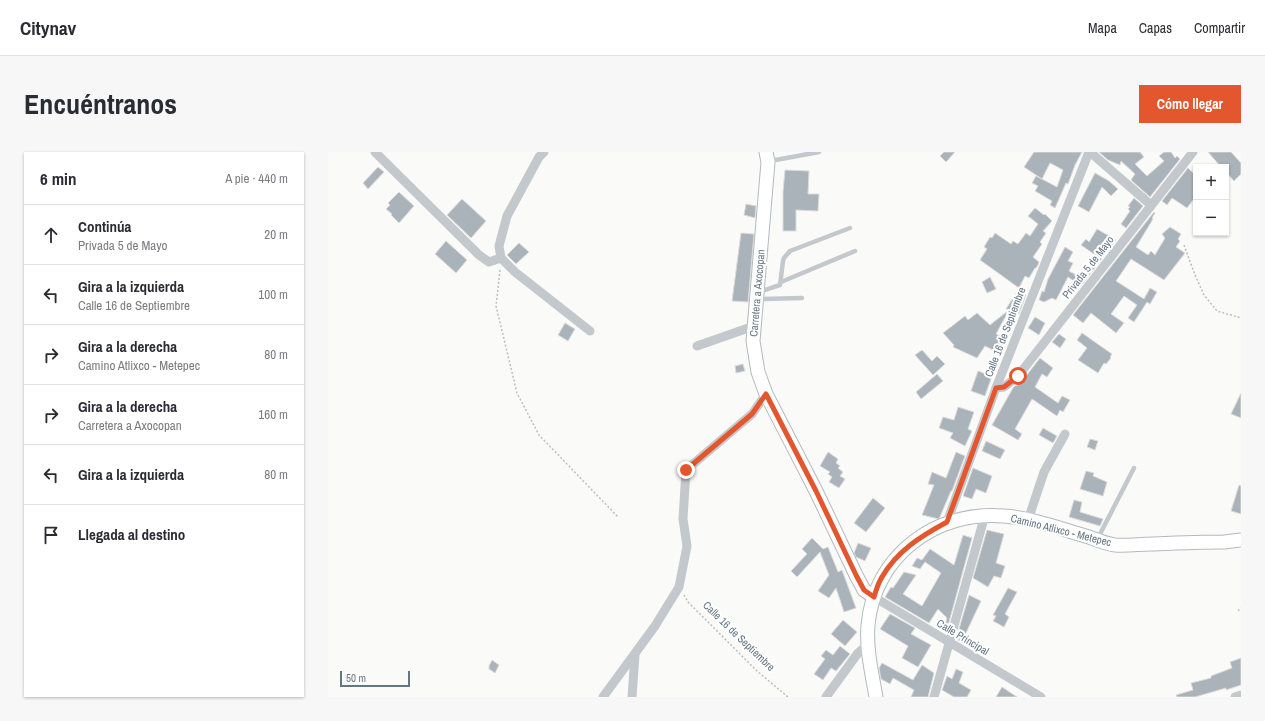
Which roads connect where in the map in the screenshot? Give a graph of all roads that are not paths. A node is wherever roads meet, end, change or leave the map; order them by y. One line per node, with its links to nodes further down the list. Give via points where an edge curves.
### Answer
1 (375, 152): 10 (street, via 479,255 489,262)
2 (544, 152): 10 (street, via 507,216 499,246)
3 (819, 152): 6 (lane)
4 (1089, 152): 7 (street); 17 (street, Calle 16 de Septiembre)
5 (1193, 152): 7 (street, Privada 5 de Mayo)
6 (767, 157): 12 (main road, Carretera a Axocopan)
7 (1152, 205): 17 (street, Privada 5 de Mayo, via 1018,376 1004,387)
8 (850, 228): 11 (lane, via 790,251 783,261)
9 (855, 251): 11 (lane)
10 (501, 258): 15 (street)
11 (781, 282): 12 (lane, via 778,287)
12 (757, 295): 13 (lane); 14 (main road, Carretera a Axocopan)
13 (802, 298)
14 (754, 326): 16 (street); 18 (main road, Carretera a Axocopan, via 753,342 758,372)
15 (590, 331)
16 (697, 346)
17 (996, 388): 23 (street, Calle 16 de Septiembre)
18 (766, 394): 26 (main road, Carretera a Axocopan, via 856,575 864,590); 29 (street, via 752,414 686,470 682,519 687,546 679,587)
19 (1065, 434): 22 (street, via 1044,472)
20 (1134, 468): 24 (lane)
21 (985, 515): 22 (main road, Camino Atlixco - Metepec); 23 (main road, Camino Atlixco - Metepec); 27 (street)
22 (1028, 520): 24 (main road, Camino Atlixco - Metepec)
23 (947, 522): 26 (main road, Camino Atlixco - Metepec, via 925,534 900,553 882,577)
24 (1098, 540): 25 (main road, Camino Atlixco - Metepec, via 1114,544)
25 (1241, 540)
26 (874, 597): 27 (street, Calle Principal); 28 (main road, Camino Atlixco - Metepec, via 868,624)
27 (950, 642): 35 (street); 36 (street, Calle Principal)
28 (868, 644): 33 (street, via 858,652); 34 (main road, Camino Atlixco - Metepec)
29 (635, 655): 31 (street); 32 (street)
30 (1241, 695): 37 (street)
31 (603, 697)
32 (632, 697)
33 (826, 697)
34 (876, 697)
35 (934, 697)
36 (1041, 697)
37 (1235, 697)

